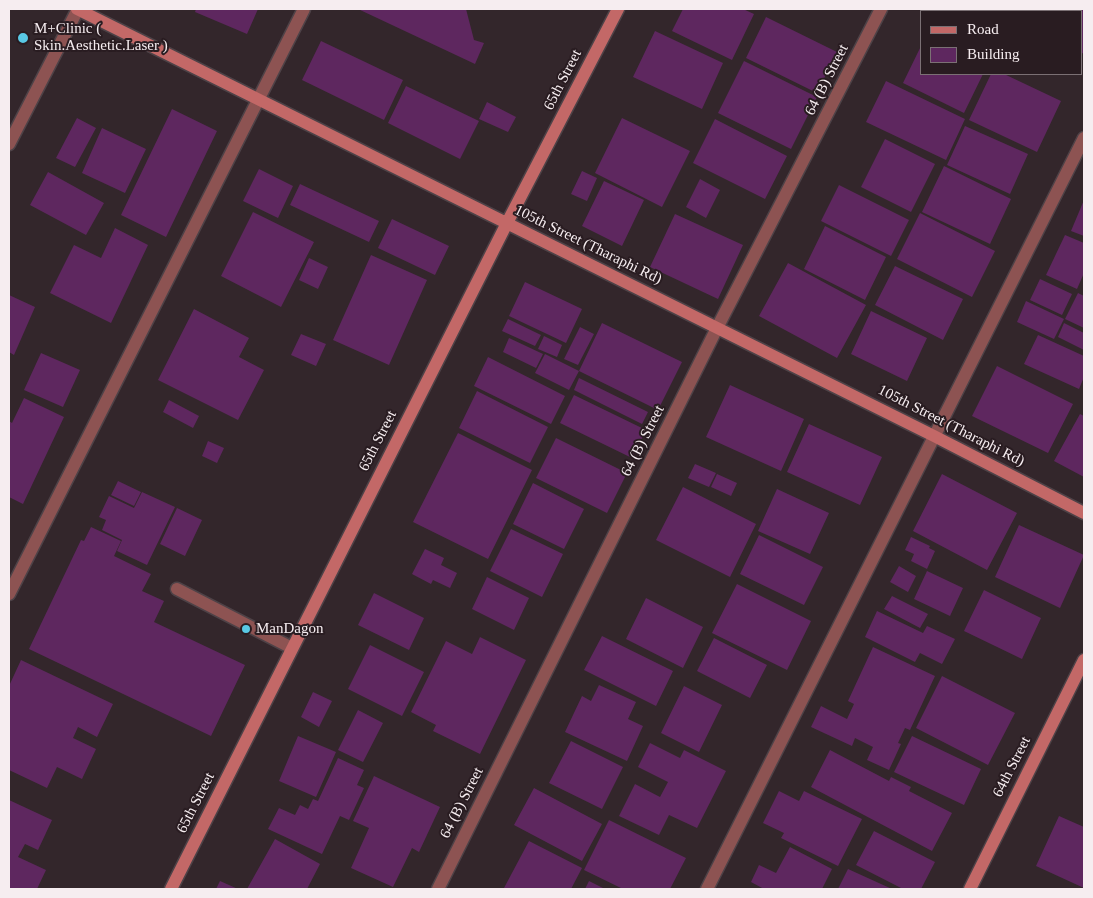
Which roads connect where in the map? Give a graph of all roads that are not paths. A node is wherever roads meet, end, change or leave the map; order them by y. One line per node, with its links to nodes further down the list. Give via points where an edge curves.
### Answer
1 (77, 9): 5 (street, 105th Street (Tharaphi Rd)); 7 (street)
2 (304, 9): 5 (street)
3 (618, 9): 8 (street, 65th Street)
4 (882, 9): 9 (street, 64 (B) Street)
5 (258, 99): 8 (street, 105th Street (Tharaphi Rd)); 13 (street)
6 (1084, 138): 10 (street)
7 (9, 144)
8 (507, 223): 9 (street, 105th Street (Tharaphi Rd)); 14 (street, 65th Street)
9 (718, 328): 10 (street, 105th Street (Tharaphi Rd)); 17 (street, 64 (B) Street)
10 (934, 436): 11 (street, 105th Street (Tharaphi Rd)); 18 (street)
11 (1084, 513)
12 (177, 589): 14 (street)
13 (9, 594)
14 (292, 648): 16 (street, 65th Street)
15 (1084, 660): 19 (street, 64th Street)
16 (171, 889)
17 (438, 889)
18 (707, 889)
19 (970, 889)

